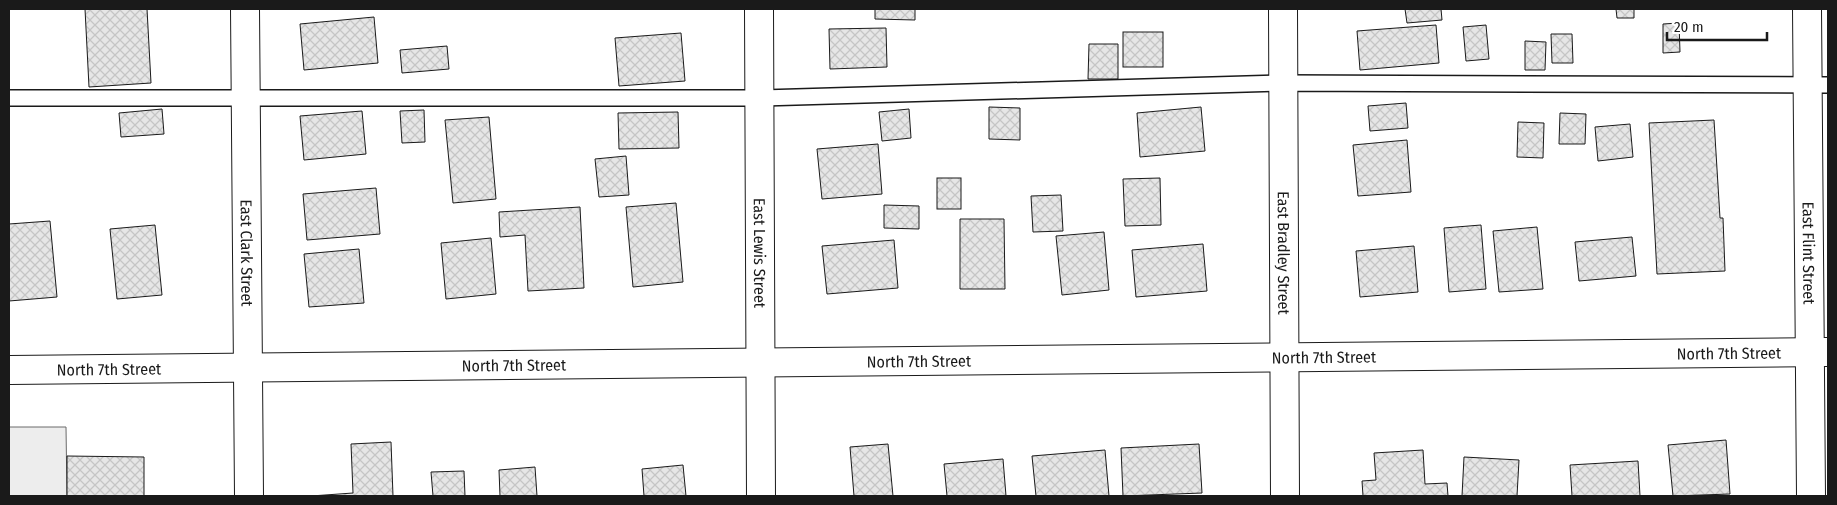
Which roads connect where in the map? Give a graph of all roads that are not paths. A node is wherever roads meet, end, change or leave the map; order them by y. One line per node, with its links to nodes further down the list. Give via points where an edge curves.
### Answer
1 (245, 9): 7 (street, East Clark Street)
2 (758, 9): 9 (street, East Lewis Street)
3 (1283, 9): 5 (street, East Bradley Street)
4 (1807, 9): 6 (street, East Flint Street)
5 (1283, 83): 6 (lane); 9 (lane); 11 (street, East Bradley Street)
6 (1818, 85): 10 (street, East Flint Street)
7 (246, 97): 8 (lane); 9 (lane); 13 (street, East Clark Street)
8 (9, 98)
9 (759, 98): 12 (street, East Lewis Street)
10 (1819, 352): 11 (street, North 7th Street); 18 (street, East Flint Street)
11 (1285, 358): 12 (street, North 7th Street); 17 (street, East Bradley Street)
12 (761, 362): 13 (street, North 7th Street); 16 (street, East Lewis Street)
13 (248, 368): 14 (street, North 7th Street); 15 (street, East Clark Street)
14 (9, 370)
15 (249, 496)
16 (761, 496)
17 (1285, 496)
18 (1811, 496)

